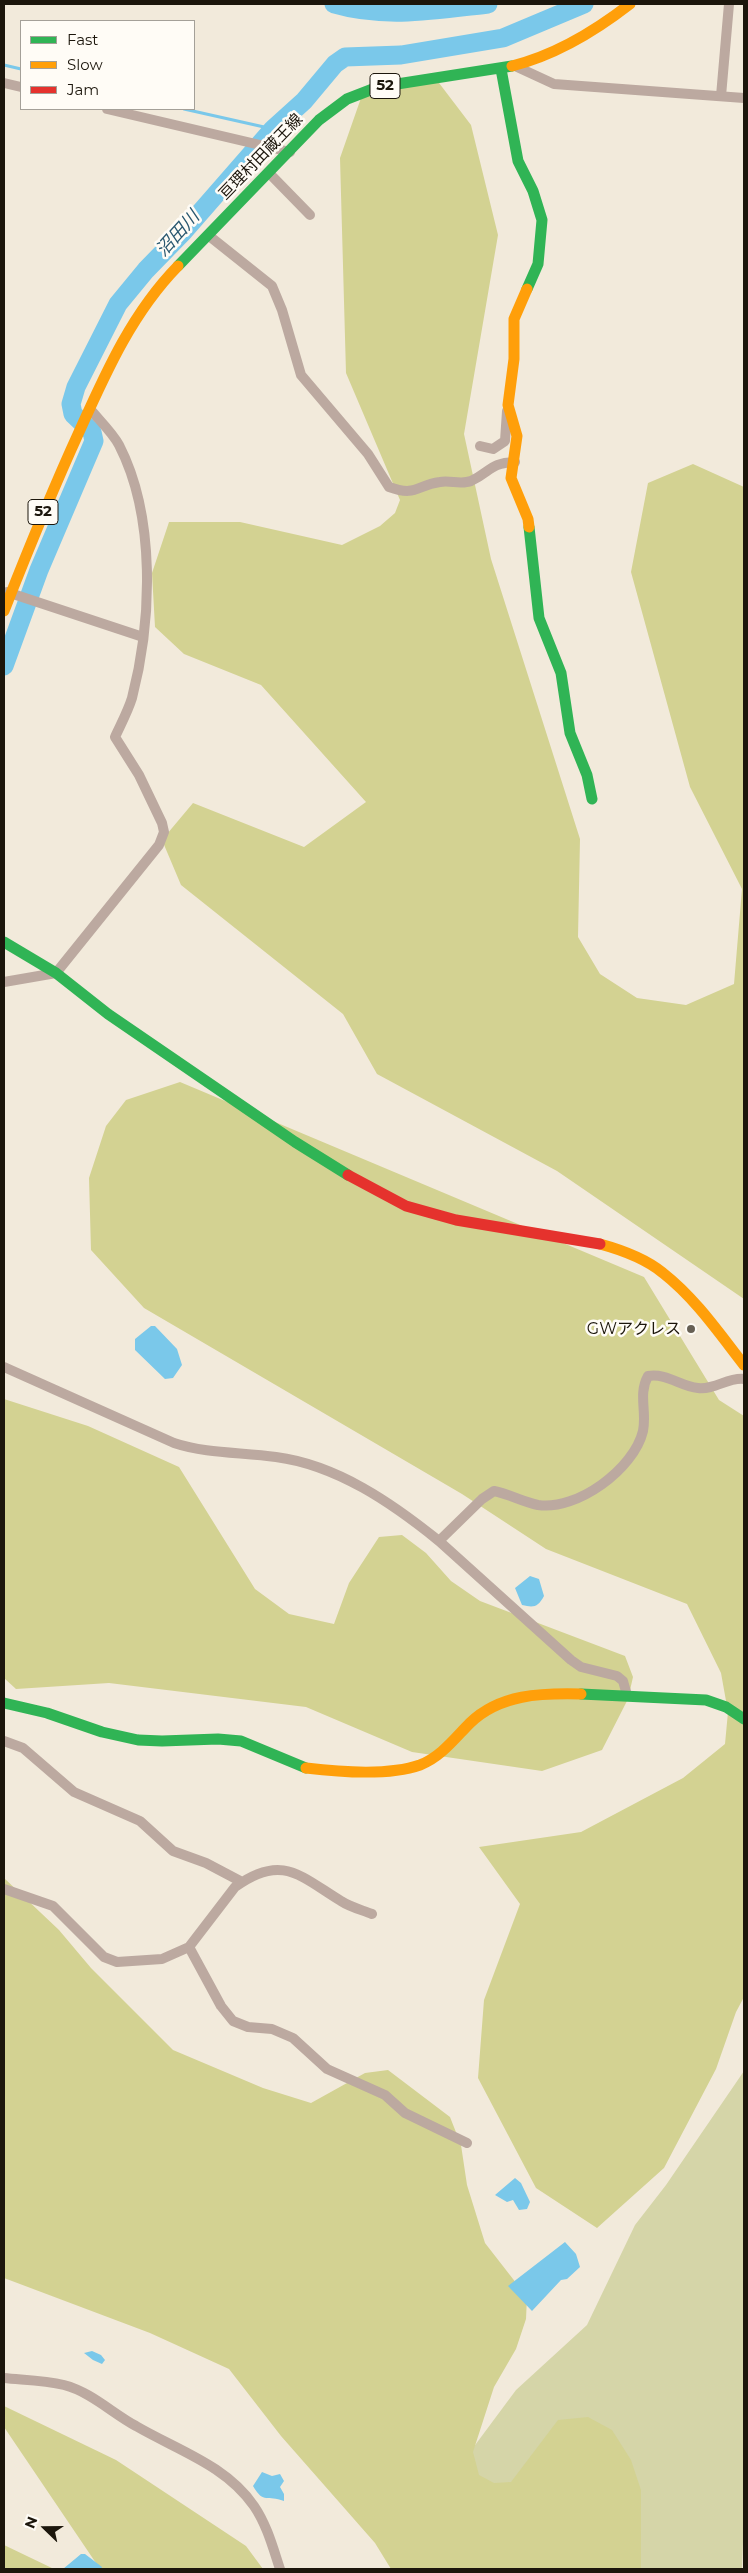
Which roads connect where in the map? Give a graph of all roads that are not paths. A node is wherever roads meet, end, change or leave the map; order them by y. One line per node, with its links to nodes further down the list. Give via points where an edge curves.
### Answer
1 (630, 4): 3 (street, 亘理村田蔵王線 / 52, via 565,47)
2 (729, 4): 7 (street)
3 (515, 66): 4 (street, 亘理村田蔵王線 / 52); 7 (street, via 554,84)
4 (501, 68): 10 (street, 亘理村田蔵王線 / 52, via 381,87 357,94 320,120); 14 (street, via 518,160 542,220 538,264 514,319 514,359)
5 (4, 83): 6 (street)
6 (20, 87)
7 (721, 96): 8 (street)
8 (744, 98)
9 (112, 110): 10 (street)
10 (290, 152): 11 (street, 亘理村田蔵王線 / 52)
11 (269, 173): 12 (street); 13 (street, 亘理村田蔵王線 / 52)
12 (310, 215)
13 (208, 234): 15 (street, 亘理村田蔵王線 / 52, via 162,284 131,325); 17 (street, via 272,286 301,375 368,454 388,487 407,492 442,481 469,482 500,462)
14 (508, 404): 16 (street, via 505,441 493,449); 17 (street, via 517,436)
15 (88, 413): 18 (street, 亘理村田蔵王線 / 52); 20 (street, via 118,442 140,499 145,547)
16 (480, 446)
17 (516, 462): 21 (street, via 511,478 528,520 539,618 561,673 570,734)
18 (7, 592): 19 (street, 亘理村田蔵王線 / 52); 20 (street)
19 (4, 612)
20 (143, 637): 23 (street, via 132,700 115,737 139,775 164,832 160,845)
21 (592, 800)
22 (4, 942): 23 (street)
23 (56, 973): 24 (street); 25 (street, via 108,1014 251,1113 353,1178 406,1206 456,1220 589,1240 627,1252 662,1272 696,1305)
24 (4, 982)
25 (744, 1365)
26 (4, 1367): 28 (street, via 189,1448 309,1463 356,1484)
27 (744, 1379): 28 (street, via 735,1378 711,1388 697,1388 659,1374 648,1376 642,1395 643,1430 636,1450 625,1465 598,1488 556,1505 537,1505 494,1491 482,1498)
28 (439, 1541): 29 (street, via 571,1660 581,1667 617,1676 623,1681)
29 (627, 1695): 30 (street, via 538,1695 506,1699 490,1706 441,1753 424,1763 408,1768 373,1770 309,1768 242,1741 210,1738 152,1741 122,1737); 31 (street, via 706,1700)
30 (4, 1703)
31 (744, 1719)
32 (4, 1741): 33 (street, via 23,1748 74,1792 140,1821 173,1851 206,1863)
33 (242, 1882): 35 (street, via 286,1868 342,1902); 36 (street, via 216,1909)
34 (4, 1888): 36 (street, via 54,1906 104,1957 116,1962 162,1959)
35 (372, 1914)
36 (189, 1947): 37 (street, via 221,2006 234,2021 248,2027 272,2029 293,2038 326,2069 385,2095 405,2113)
37 (467, 2144)
38 (4, 2378): 39 (street, via 65,2386 92,2397 136,2426 196,2456 218,2471 254,2507 268,2533)
39 (280, 2569)

